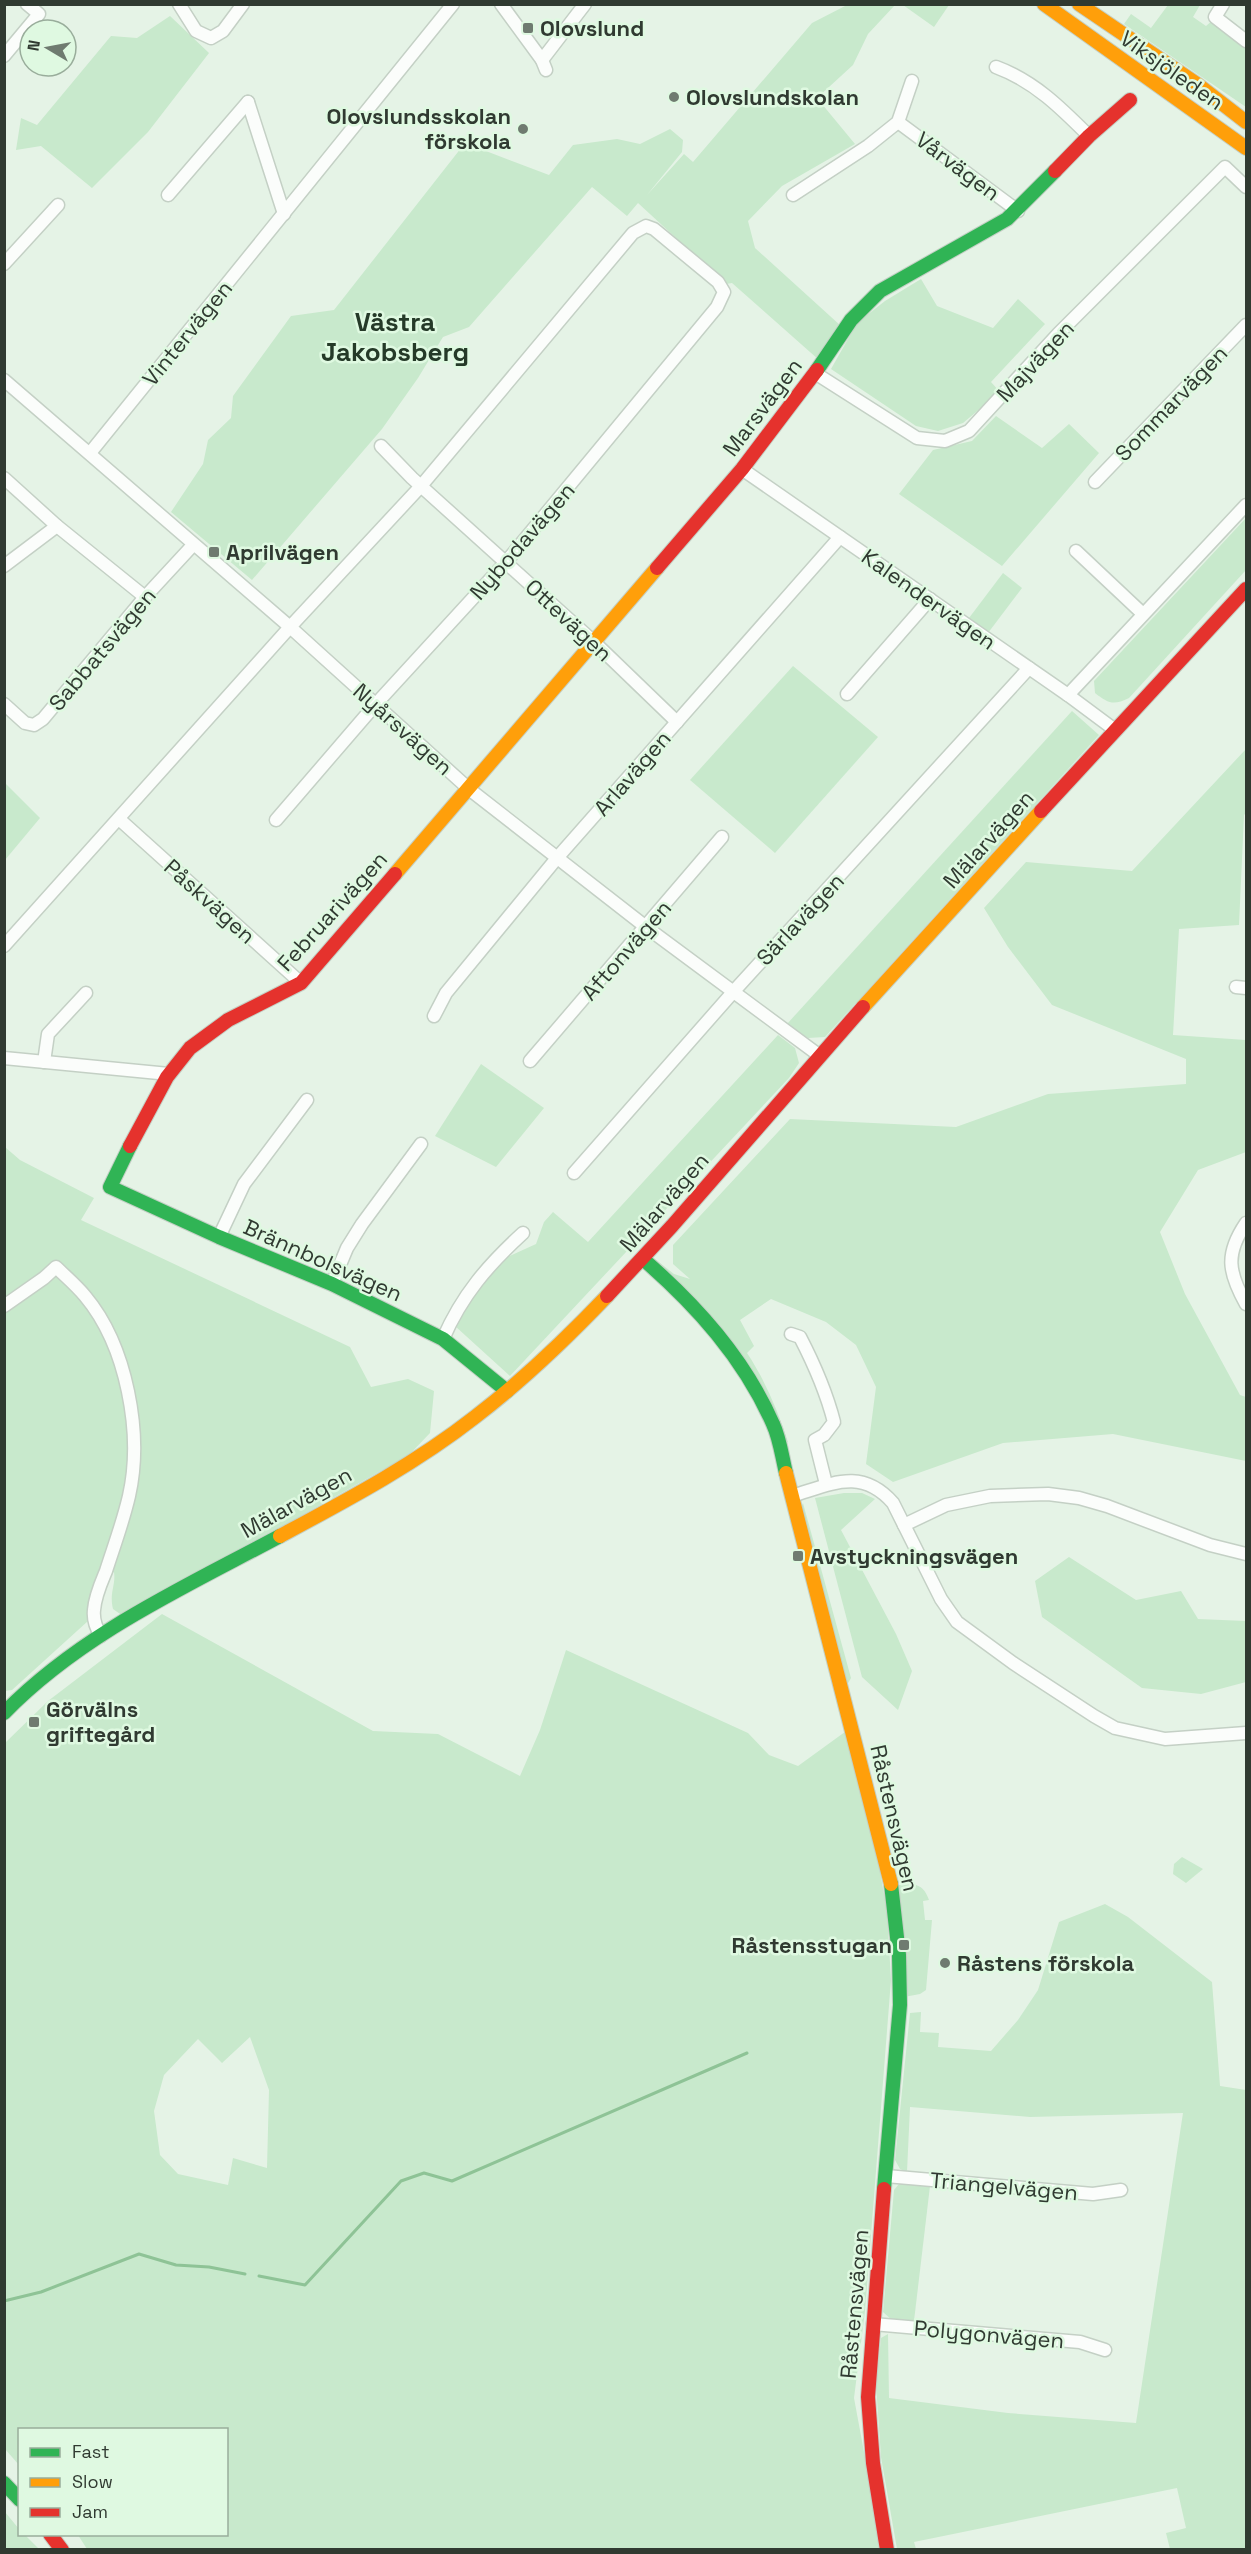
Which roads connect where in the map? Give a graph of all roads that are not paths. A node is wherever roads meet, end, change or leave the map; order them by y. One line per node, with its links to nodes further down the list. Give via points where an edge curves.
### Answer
1 (27, 4): 13 (street, via 39,14)
2 (180, 4): 3 (street, via 196,31 211,38 223,31)
3 (243, 4)
4 (453, 4): 26 (street, Vintervägen)
5 (501, 4): 6 (street, via 544,65)
6 (585, 4)
7 (1044, 4): 11 (street, Viksjöleden)
8 (1071, 4): 11 (street)
9 (1079, 4): 18 (street, Viksjöleden)
10 (1223, 4): 12 (street, via 1215,17)
11 (1061, 17): 20 (street, Viksjöleden)
12 (1246, 41)
13 (4, 56)
14 (996, 67): 19 (street, via 1016,74 1052,99)
15 (912, 81): 17 (street, Vårvägen)
16 (1130, 100): 19 (street, Marsvägen)
17 (898, 122): 23 (street, Vårvägen); 25 (street, Vårvägen)
18 (1246, 122)
19 (1089, 136): 25 (street, Marsvägen)
20 (1246, 148)
21 (1246, 187): 29 (street, Majvägen, via 1225,166 1058,334 969,431 945,441 917,438)
22 (168, 195): 26 (street, via 248,102)
23 (793, 195)
24 (58, 205): 27 (street)
25 (1018, 211): 29 (street, Marsvägen, via 880,291 851,320)
26 (284, 214): 32 (street, Vintervägen)
27 (4, 264)
28 (1246, 325): 35 (street, Sommarvägen)
29 (815, 373): 33 (street, Marsvägen)
30 (4, 380): 32 (street, Nyårsvägen)
31 (381, 446): 36 (street, Ottevägen)
32 (90, 453): 40 (street, Nyårsvägen)
33 (742, 469): 39 (street, Kalendervägen); 49 (street, Marsvägen)
34 (4, 478): 38 (street)
35 (1095, 482)
36 (421, 486): 42 (street, Ottevägen); 42 (street, Nybodavägen, via 633,233 646,226 654,229 718,282 724,292 717,307); 48 (street)
37 (1246, 505): 47 (street)
38 (57, 526): 43 (street); 45 (street)
39 (840, 537): 46 (street, Kalendervägen); 55 (street, Arlavägen)
40 (193, 545): 45 (street, Sabbatsvägen); 48 (street, Nyårsvägen)
41 (1076, 551): 47 (street)
42 (506, 562): 49 (street, Ottevägen); 54 (street, Nybodavägen)
43 (4, 566)
44 (1246, 589): 56 (street, Mälarvägen)
45 (145, 597): 53 (street, Sabbatsvägen, via 43,719 34,725 25,723)
46 (930, 599): 50 (street, Kalendervägen); 51 (street)
47 (1143, 614): 52 (street)
48 (290, 627): 54 (street, Nyårsvägen); 58 (street)
49 (594, 642): 55 (street, Ottevägen); 57 (street, Marsvägen)
50 (1029, 668): 52 (street, Kalendervägen); 65 (street, Särlavägen)
51 (847, 694)
52 (1068, 695): 56 (street, Kalendervägen)
53 (4, 704)
54 (375, 705): 57 (street, Nyårsvägen); 59 (street, Nybodavägen)
55 (677, 722): 61 (street, Arlavägen)
56 (1115, 730): 68 (street, Mälarvägen)
57 (469, 789): 61 (street, Nyårsvägen); 64 (street, Februarivägen)
58 (119, 819): 63 (street); 64 (street, Påskvägen)
59 (276, 820)
60 (722, 837): 62 (street, Aftonvägen)
61 (558, 858): 62 (street, Nyårsvägen); 67 (street, Arlavägen, via 446,993)
62 (646, 927): 65 (street, Nyårsvägen); 70 (street, Aftonvägen)
63 (4, 946)
64 (300, 983): 72 (street, Februarivägen, via 203,1036)
65 (734, 991): 68 (street, Nyårsvägen); 75 (street, Särlavägen)
66 (86, 993): 71 (street, via 48,1034)
67 (434, 1016)
68 (820, 1056): 80 (street, Mälarvägen)
69 (4, 1058): 71 (street)
70 (530, 1061)
71 (44, 1062): 72 (street)
72 (169, 1074): 76 (street, Februarivägen)
73 (307, 1100): 79 (street, via 244,1184)
74 (421, 1144): 81 (street, via 362,1224)
75 (574, 1173)
76 (110, 1187): 79 (street, Brännbolsvägen)
77 (1246, 1223): 82 (street, via 1234,1241 1231,1264)
78 (523, 1233): 85 (street, via 478,1278)
79 (219, 1237): 81 (street, Brännbolsvägen)
80 (643, 1259): 86 (street, Mälarvägen); 88 (street, Råstensvägen, via 709,1322 745,1369 774,1426)
81 (332, 1284): 85 (street, Brännbolsvägen)
82 (1246, 1304)
83 (4, 1306): 91 (street, via 56,1267 86,1297 108,1333 123,1373 132,1413 134,1453 129,1495 93,1611)
84 (791, 1334): 87 (street, via 800,1337 814,1365 834,1422 815,1440)
85 (443, 1339): 86 (street, Brännbolsvägen)
86 (507, 1391): 91 (street, Mälarvägen, via 393,1473 126,1618)
87 (826, 1484): 88 (street); 89 (street, via 846,1480 881,1489)
88 (792, 1496): 94 (street, Råstensvägen, via 891,1880 900,2005)
89 (904, 1525): 90 (street, via 946,1506 979,1498 1048,1494 1107,1506 1210,1545); 93 (street, via 940,1599 957,1622 1094,1716 1115,1728 1165,1739)
90 (1246, 1554)
91 (101, 1636): 92 (street, Mälarvägen, via 64,1659)
92 (4, 1713)
93 (1246, 1733)
94 (886, 2176): 95 (street, Triangelvägen, via 1093,2194); 96 (street, Råstensvägen)
95 (1121, 2190)
96 (873, 2324): 97 (street, Polygonvägen, via 1080,2342); 102 (street, Råstensvägen, via 867,2415)
97 (1105, 2350)
98 (4, 2482): 99 (street)
99 (18, 2498)
100 (51, 2536): 101 (street)
101 (62, 2550)
102 (888, 2550)

